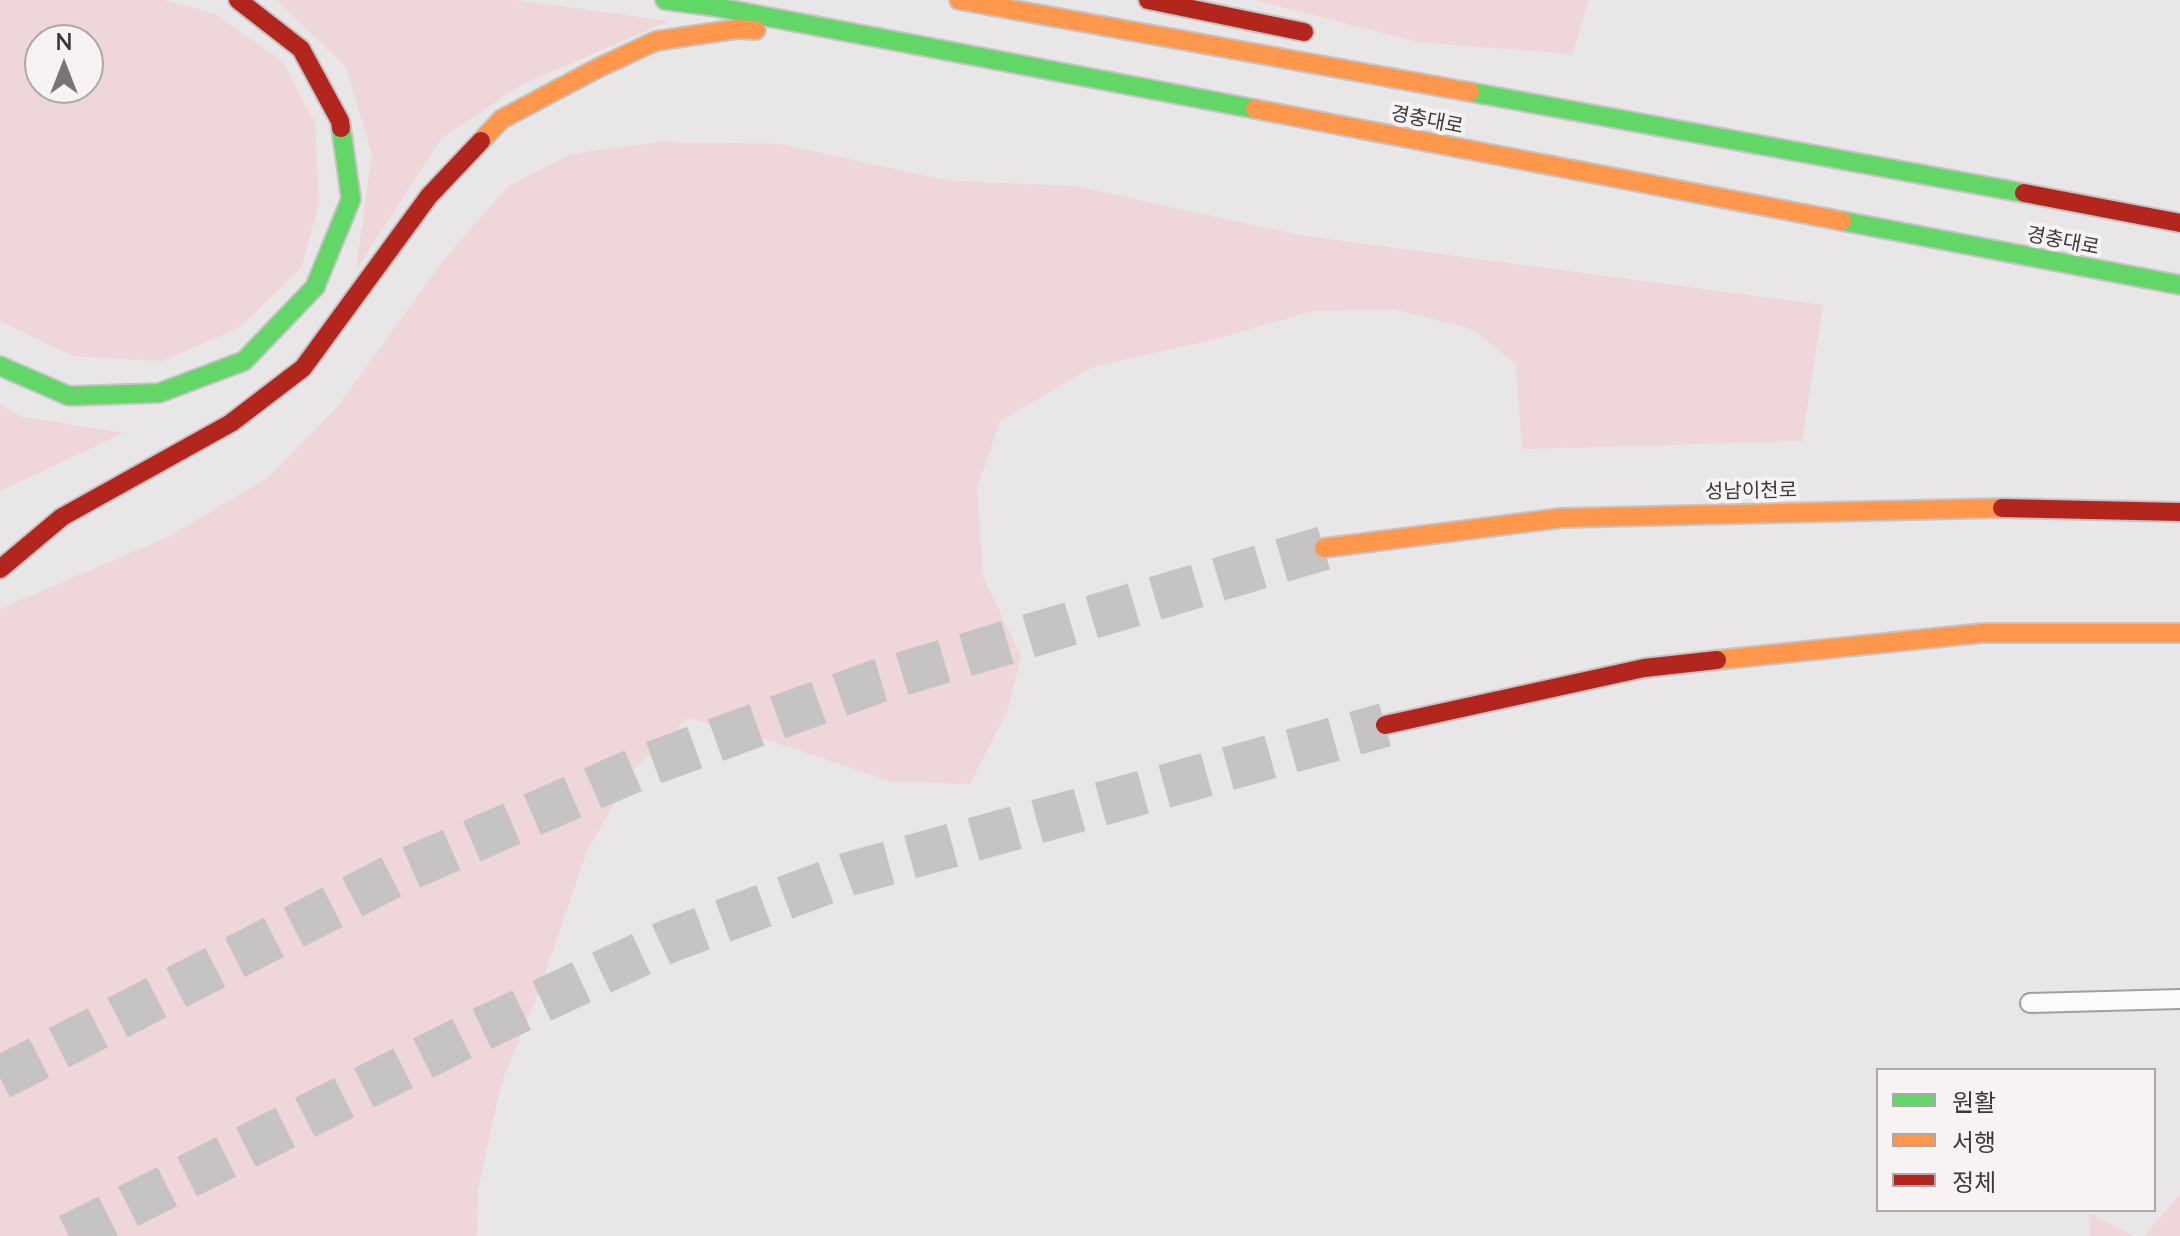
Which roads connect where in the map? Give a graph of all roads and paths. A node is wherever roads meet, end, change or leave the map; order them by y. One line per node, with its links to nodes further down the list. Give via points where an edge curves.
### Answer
1 (238, 0): 11 (main road, via 301,49 340,121 351,199 315,287 244,361 159,393 69,396)
2 (665, 0): 6 (main road, 경충대로)
3 (959, 0): 8 (main road, 경충대로)
4 (1148, 0): 5 (main road)
5 (1317, 35)
6 (867, 36): 10 (main road, 경충대로); 14 (main road, via 737,29 656,41 502,119 429,196 303,368 231,423 62,517)
7 (1656, 107): 8 (main road)
8 (1878, 166): 9 (main road, 경충대로)
9 (2180, 223)
10 (2180, 285)
11 (0, 366)
12 (2180, 512): 13 (main road, 성남이천로, via 2007,508 1561,518)
13 (1324, 548)
14 (0, 569)
15 (2180, 633): 16 (main road, via 1983,633 1644,668)
16 (1385, 725)
17 (2180, 999): 18 (lane)
18 (2030, 1003)

